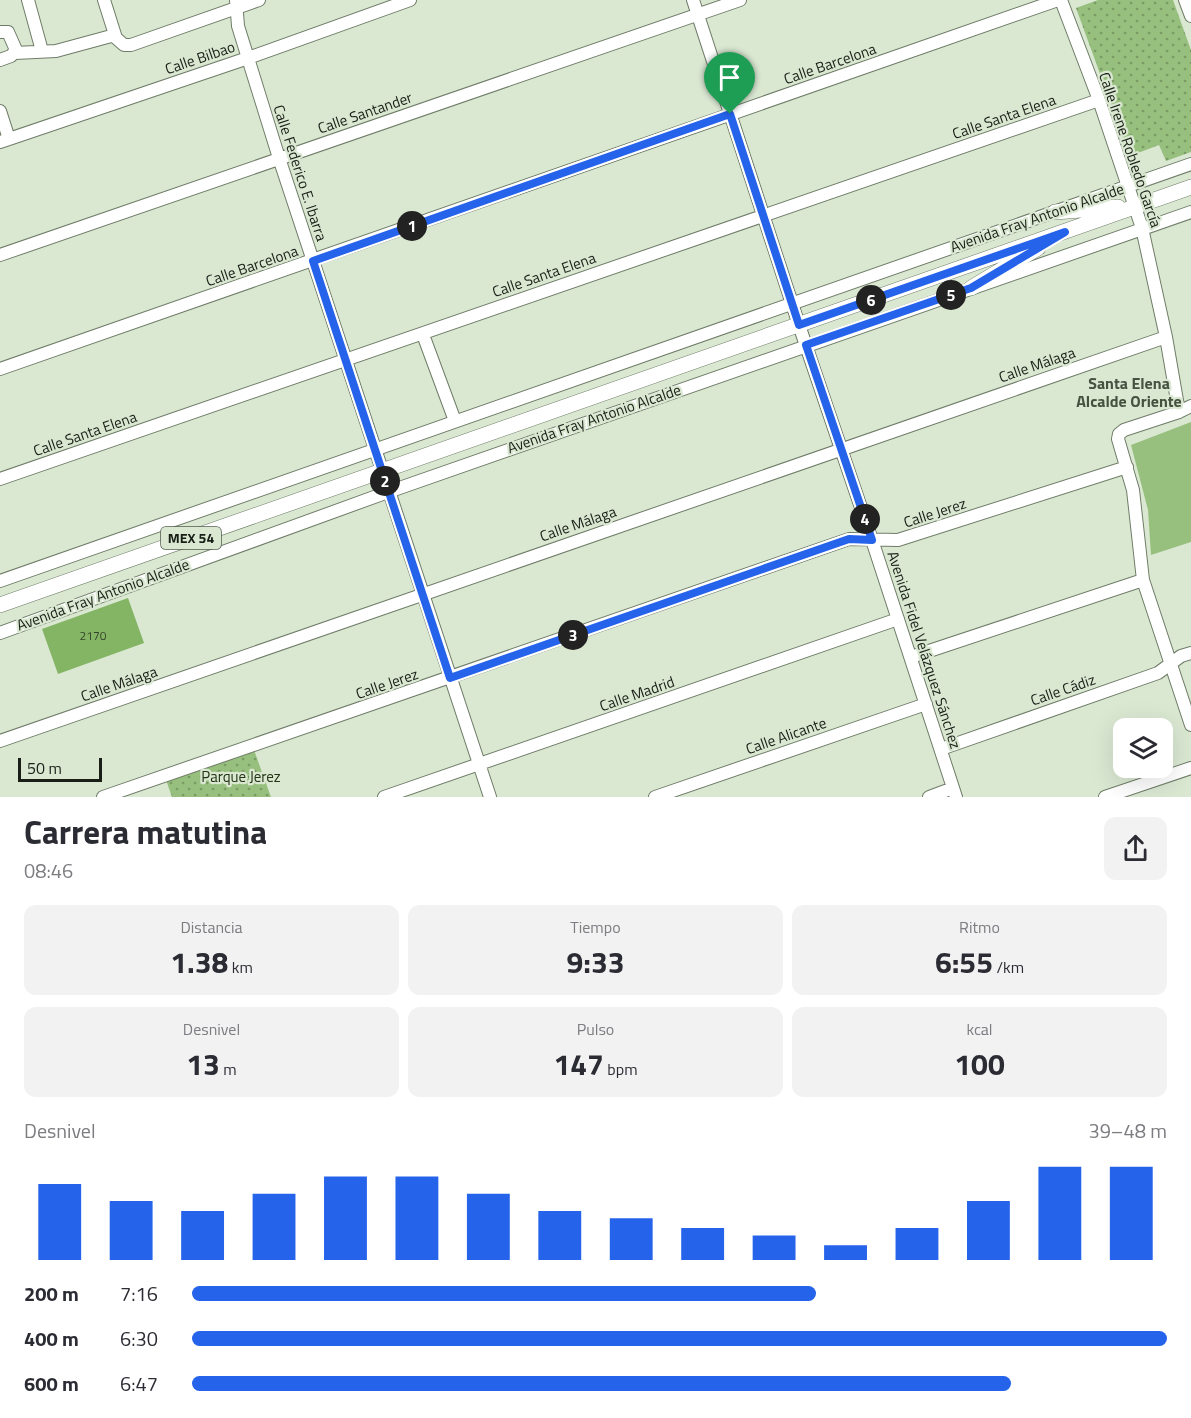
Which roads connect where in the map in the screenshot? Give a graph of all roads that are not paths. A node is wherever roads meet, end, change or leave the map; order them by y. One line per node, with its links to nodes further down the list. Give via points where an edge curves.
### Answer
1 (28, 0): 15 (street)
2 (104, 0): 14 (street)
3 (259, 0): 9 (street)
4 (410, 0): 10 (street, Calle Bilbao)
5 (693, 0): 11 (street, Avenida Fidel Velázquez Sánchez)
6 (740, 0): 11 (street, Calle Santander)
7 (1060, 0): 19 (street, Calle Irene Robledo García); 21 (street, Calle Barcelona)
8 (1185, 0): 12 (street)
9 (236, 4): 14 (street, via 131,45 124,45); 17 (street, Calle Federico E. Ibarra)
10 (372, 6): 17 (street, Calle Bilbao)
11 (698, 14): 21 (street, Avenida Fidel Velázquez Sánchez); 23 (street, Calle Santander)
12 (1191, 16)
13 (0, 32): 16 (street, via 8,32)
14 (115, 35): 15 (street)
15 (42, 51): 16 (street)
16 (15, 53): 18 (street)
17 (248, 58): 22 (street, Calle Bilbao); 23 (street, Calle Federico E. Ibarra)
18 (0, 60)
19 (1099, 100): 25 (street, Calle Irene Robledo García); 30 (street, Calle Santa Elena)
20 (0, 111): 22 (street)
21 (730, 114): 30 (street, Avenida Fidel Velázquez Sánchez); 34 (street, Calle Barcelona)
22 (4, 141)
23 (279, 158): 33 (street, Calle Santander); 34 (street, Calle Federico E. Ibarra)
24 (1191, 164): 25 (street, Avenida Fray Antonio Alcalde)
25 (1129, 186): 27 (street, Calle Irene Robledo García); 28 (street, Avenida Fray Antonio Alcalde)
26 (1191, 187): 27 (main road, Avenida Fray Antonio Alcalde / MEX 54)
27 (1136, 206): 28 (main road); 31 (street, Calle Irene Robledo García); 32 (main road, Avenida Fray Antonio Alcalde / MEX 54)
28 (1055, 212): 36 (street, Avenida Fray Antonio Alcalde)
29 (1191, 212): 31 (street, Avenida Fray Antonio Alcalde)
30 (763, 215): 36 (street, Avenida Fidel Velázquez Sánchez); 41 (street, Calle Santa Elena)
31 (1142, 228): 35 (street, Avenida Fray Antonio Alcalde); 38 (street, Calle Irene Robledo García)
32 (1065, 232): 35 (main road); 37 (main road, Avenida Fray Antonio Alcalde / MEX 54)
33 (0, 255)
34 (313, 261): 41 (street, Calle Federico E. Ibarra); 42 (street, Calle Barcelona)
35 (971, 288): 40 (street, Avenida Fray Antonio Alcalde)
36 (792, 304): 37 (street, Avenida Fidel Velázquez Sánchez); 45 (street, Avenida Fray Antonio Alcalde)
37 (799, 325): 40 (street, Avenida Fidel Velázquez Sánchez); 49 (main road, Avenida Fray Antonio Alcalde / MEX 54)
38 (1166, 337): 44 (street, Calle Irene Robledo García); 46 (street, Calle Málaga)
39 (425, 340): 45 (street)
40 (806, 345): 46 (street, Avenida Fidel Velázquez Sánchez); 51 (street, Avenida Fray Antonio Alcalde)
41 (345, 360): 47 (street, Calle Federico E. Ibarra); 50 (street, Calle Santa Elena)
42 (0, 369)
43 (1191, 406): 44 (street)
44 (1179, 412): 48 (street, via 1119,434)
45 (455, 422): 47 (street, Avenida Fray Antonio Alcalde)
46 (842, 449): 52 (street, Avenida Fidel Velázquez Sánchez); 55 (street, Calle Málaga)
47 (375, 450): 49 (street, Calle Federico E. Ibarra); 54 (street, Avenida Fray Antonio Alcalde)
48 (1127, 467): 52 (street, Calle Jerez, via 898,540); 53 (street, via 1137,512)
49 (382, 471): 51 (street, Calle Federico E. Ibarra); 56 (main road, Avenida Fray Antonio Alcalde / MEX 54)
50 (0, 479)
51 (388, 492): 55 (street, Calle Federico E. Ibarra); 58 (street, Avenida Fray Antonio Alcalde)
52 (872, 540): 57 (street, Avenida Fidel Velázquez Sánchez); 62 (street, Calle Jerez, via 849,539)
53 (1143, 580): 60 (street); 61 (street)
54 (0, 581)
55 (423, 594): 62 (street, Calle Federico E. Ibarra); 65 (street, Calle Málaga)
56 (0, 605)
57 (898, 619): 60 (street, Avenida Fidel Velázquez Sánchez); 67 (street, Calle Madrid)
58 (0, 633)
59 (1191, 653): 61 (street, Calle Cádiz)
60 (911, 657): 63 (street, Avenida Fidel Velázquez Sánchez)
61 (1171, 663): 64 (street); 66 (street, Calle Cádiz, via 1158,673)
62 (450, 678): 67 (street, Calle Federico E. Ibarra); 70 (street, Calle Jerez)
63 (926, 704): 66 (street, Avenida Fidel Velázquez Sánchez); 73 (street, Calle Alicante)
64 (1191, 725)
65 (0, 741)
66 (941, 749): 69 (street, Avenida Fidel Velázquez Sánchez)
67 (479, 764): 71 (street, Calle Madrid); 72 (street, Calle Federico E. Ibarra)
68 (1191, 768): 75 (street)
69 (955, 793): 74 (street)
70 (103, 797)
71 (384, 797)
72 (490, 797)
73 (655, 797)
74 (929, 797)
75 (1105, 797)

